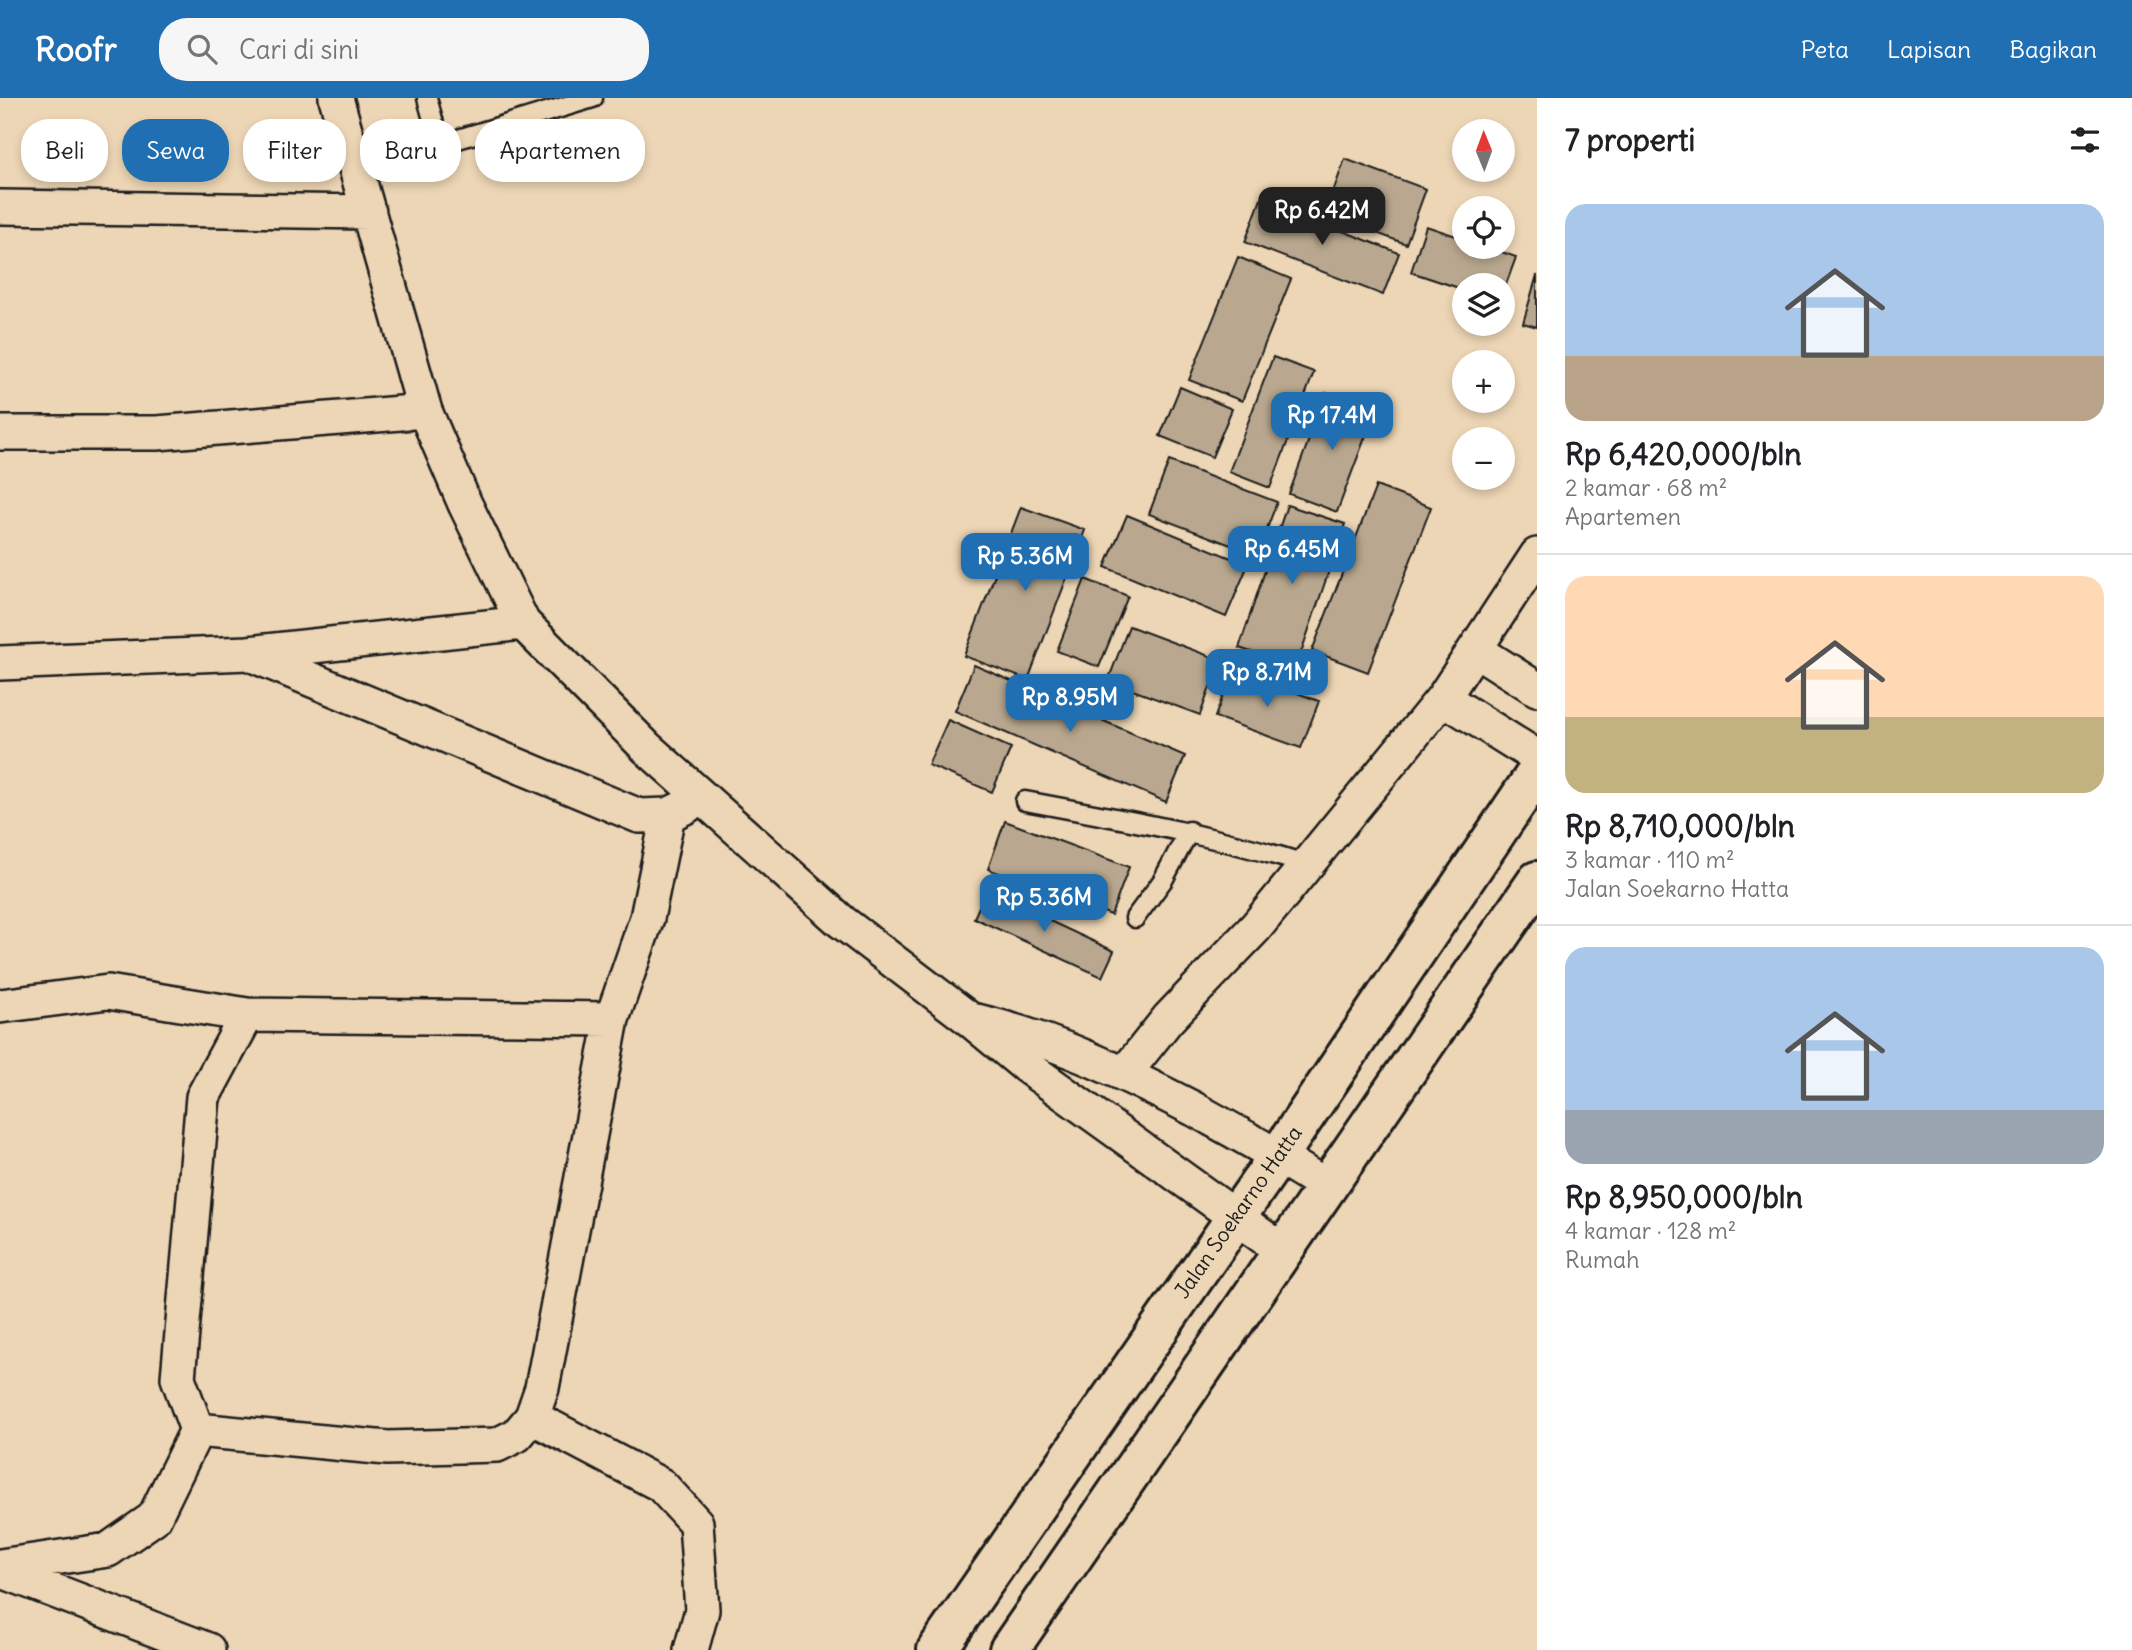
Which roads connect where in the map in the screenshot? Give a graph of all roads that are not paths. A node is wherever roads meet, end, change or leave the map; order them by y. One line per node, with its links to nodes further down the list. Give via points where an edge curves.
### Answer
1 (336, 98): 7 (street)
2 (427, 98): 4 (lane)
3 (593, 98): 5 (lane)
4 (433, 119)
5 (461, 139)
6 (360, 169): 7 (lane)
7 (356, 170): 9 (street)
8 (0, 207): 9 (street)
9 (369, 212): 10 (street)
10 (425, 411): 11 (street, via 157,433); 13 (street)
11 (0, 433)
12 (1537, 555): 14 (street)
13 (523, 624): 15 (street); 21 (street)
14 (1476, 650): 17 (street); 18 (street)
15 (248, 653): 16 (street); 23 (street, via 639,816)
16 (0, 663)
17 (1537, 689)
18 (1443, 698): 19 (street); 25 (street)
19 (1537, 757)
20 (1537, 772): 33 (highway, Jalan Soekarno Hatta)
21 (698, 795): 23 (street); 30 (street, via 842,922)
22 (1025, 801): 24 (lane)
23 (668, 815): 31 (street, via 646,918)
24 (1189, 831): 25 (lane); 27 (lane, via 1163,880)
25 (1308, 865): 32 (street)
26 (1537, 881): 34 (highway)
27 (1135, 918)
28 (0, 1006): 29 (street, via 108,992)
29 (247, 1016): 31 (street); 38 (street, via 203,1097 178,1378)
30 (968, 1018): 32 (street, via 1021,1031); 35 (street, via 1026,1066)
31 (612, 1019): 37 (street, via 542,1388)
32 (1125, 1073): 33 (street)
33 (1279, 1155): 34 (street); 35 (highway, Jalan Soekarno Hatta)
34 (1327, 1187): 36 (highway)
35 (1236, 1215): 36 (street); 42 (highway, Jalan Soekarno Hatta)
36 (1283, 1251): 43 (highway)
37 (532, 1417): 38 (street, via 517,1435 497,1445 387,1448); 41 (street, via 661,1485 695,1523 702,1610)
38 (197, 1430): 39 (street, via 154,1518 108,1550)
39 (0, 1568): 40 (street)
40 (208, 1650)
41 (691, 1650)
42 (937, 1650)
43 (1009, 1650)

